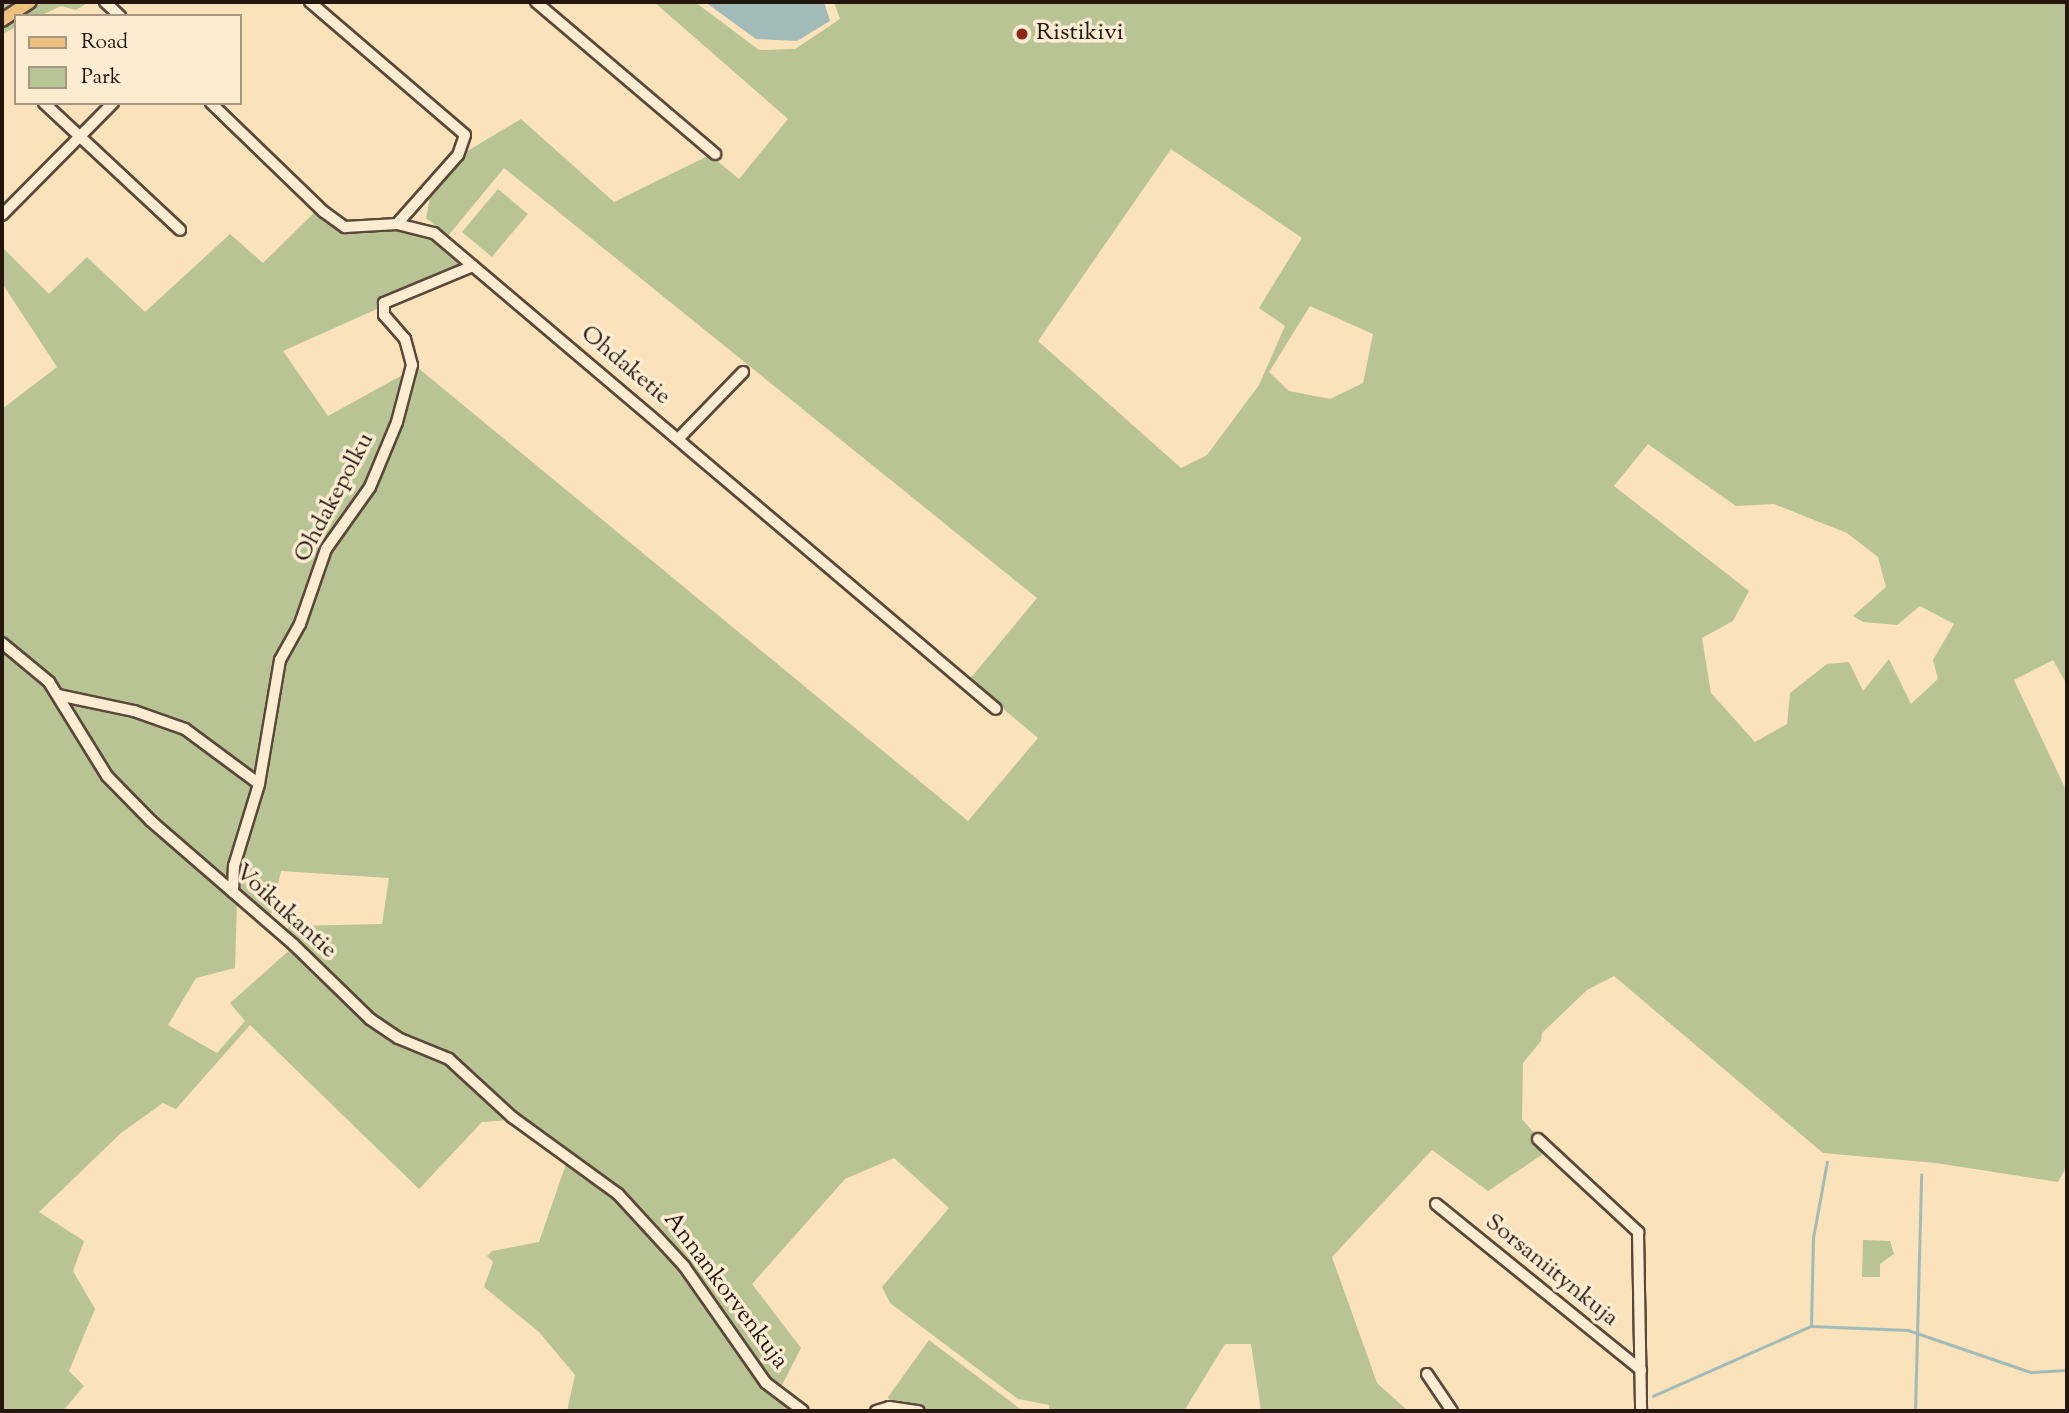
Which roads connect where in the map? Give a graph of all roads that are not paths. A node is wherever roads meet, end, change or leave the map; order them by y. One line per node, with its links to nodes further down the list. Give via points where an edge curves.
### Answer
1 (30, 2): 6 (main road)
2 (105, 2): 5 (street)
3 (310, 2): 13 (street, via 465,135 458,155)
4 (536, 2): 11 (street)
5 (118, 14)
6 (2, 20)
7 (46, 105): 10 (street)
8 (111, 105): 10 (street)
9 (213, 105): 13 (street, Ohdaketie, via 345,227)
10 (79, 133): 12 (street); 14 (street)
11 (715, 154)
12 (2, 215)
13 (397, 224): 15 (street, Ohdaketie, via 434,233)
14 (180, 230)
15 (473, 265): 17 (street, Ohdaketie); 21 (street, Ohdakepolku, via 384,303 384,315 405,339 412,365 397,422 370,487 326,549 300,624 280,660)
16 (743, 372): 17 (street)
17 (679, 438): 20 (street, Ohdaketie)
18 (2, 643): 19 (street, Voikukantie, via 28,660)
19 (58, 695): 21 (street, via 134,711 185,729); 22 (street, Voikukantie, via 107,776)
20 (996, 709)
21 (259, 784): 22 (street, Ohdakepolku, via 234,866)
22 (233, 892): 24 (street, Voikukantie, via 370,1019 398,1038 449,1059 512,1117)
23 (1538, 1139): 26 (street, via 1638,1232)
24 (582, 1168): 28 (street, Annankorvenkuja, via 618,1194 656,1231 766,1383)
25 (1436, 1204): 26 (street, Sorsaniitynkuja)
26 (1641, 1370): 32 (street)
27 (1427, 1374): 31 (street)
28 (803, 1411)
29 (876, 1411): 30 (street, via 889,1407)
30 (919, 1411)
31 (1452, 1411)
32 (1641, 1411)

